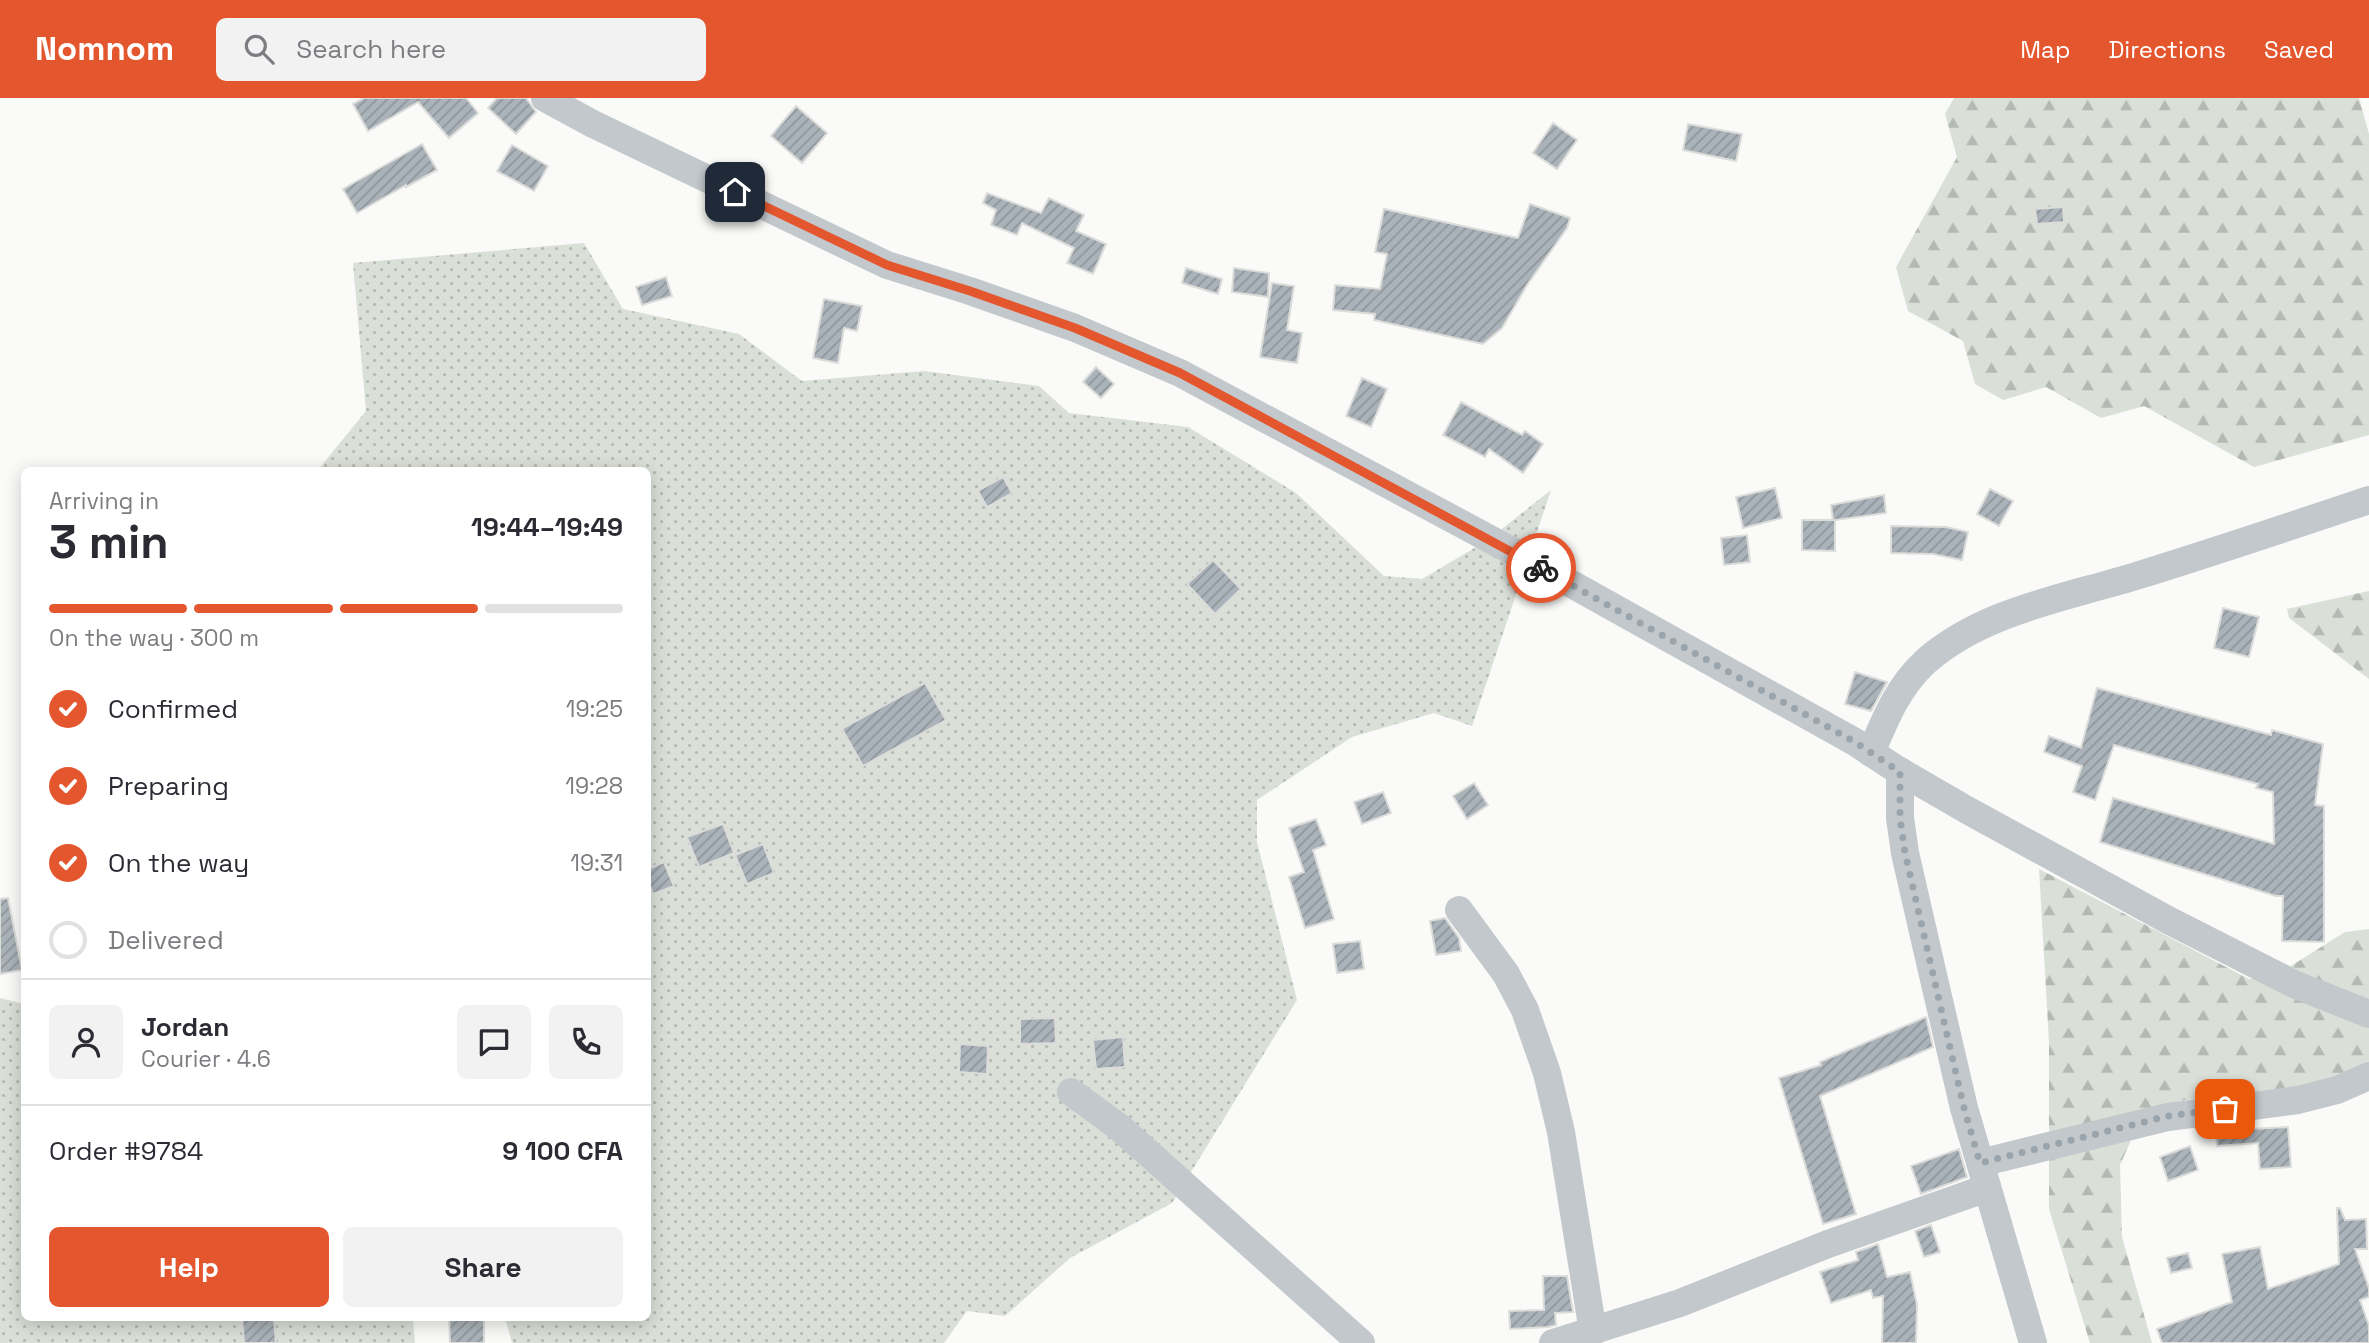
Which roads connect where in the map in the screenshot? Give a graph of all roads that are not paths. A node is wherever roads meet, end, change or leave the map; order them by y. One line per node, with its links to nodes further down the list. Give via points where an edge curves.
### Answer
1 (545, 98): 3 (street, via 887,265 1075,328 1180,373 1514,552)
2 (2369, 500): 3 (street, via 1976,627 1912,675 1897,694)
3 (1871, 753): 4 (street)
4 (1900, 772): 6 (street, via 2168,920 2295,985); 9 (street, via 1905,853)
5 (1459, 910): 10 (street, via 1506,974 1525,1010 1547,1073 1564,1146)
6 (2369, 1014)
7 (2369, 1076): 9 (street, via 2298,1100 2168,1116)
8 (1071, 1092): 11 (street, via 1119,1128)
9 (1984, 1176): 10 (street, via 1681,1303); 13 (street)
10 (1593, 1332): 12 (street)
11 (1361, 1343)
12 (1553, 1343)
13 (2033, 1343)

